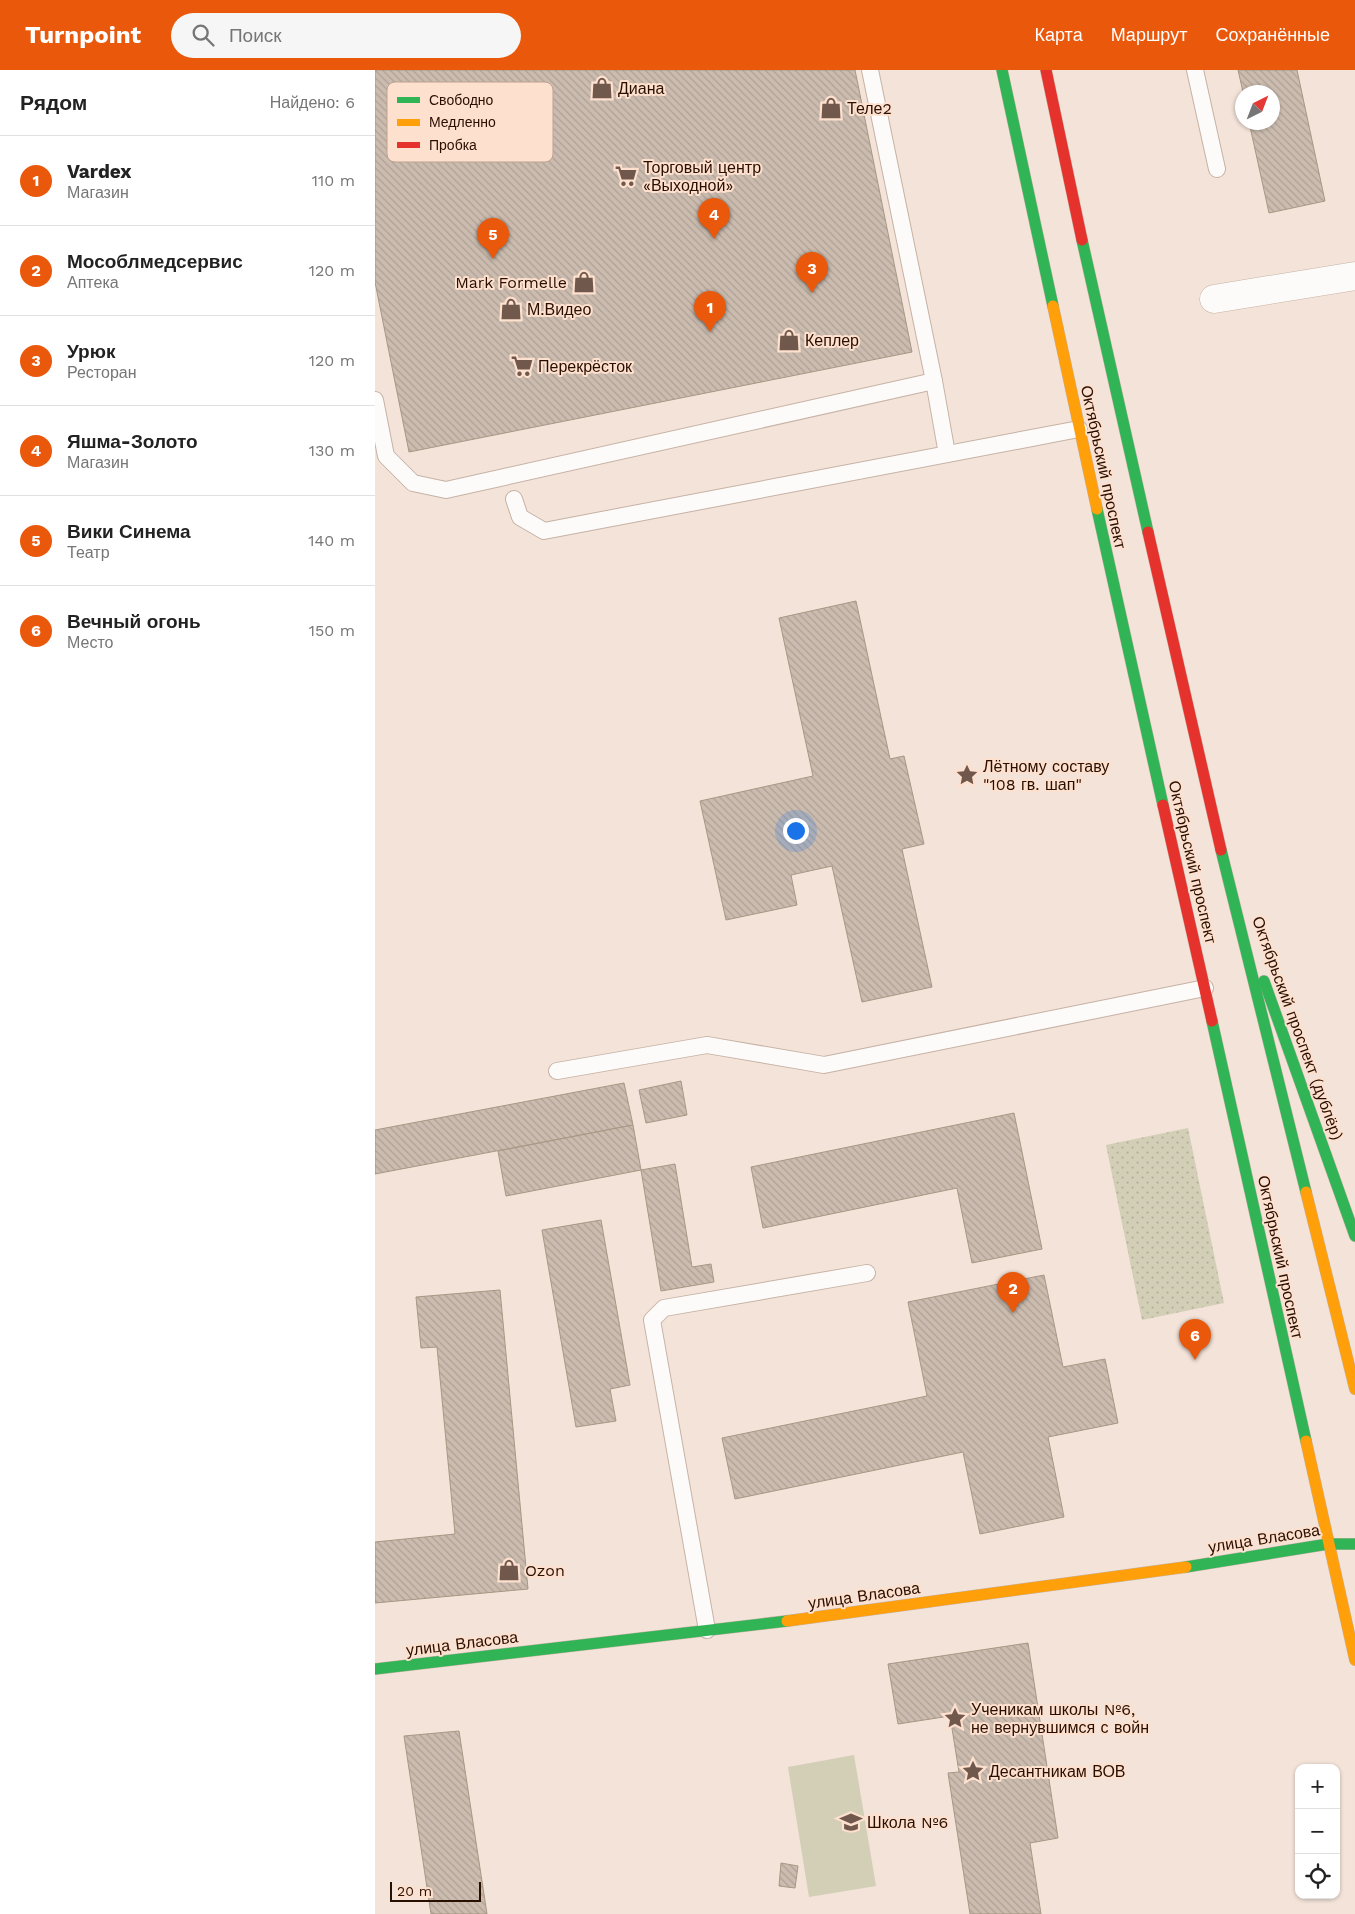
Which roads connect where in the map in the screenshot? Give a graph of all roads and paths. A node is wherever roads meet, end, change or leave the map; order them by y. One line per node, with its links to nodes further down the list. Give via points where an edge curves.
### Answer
1 (870, 70): 8 (lane)
2 (1002, 70): 10 (main road, Октябрьский проспект)
3 (1047, 70): 13 (main road, Октябрьский проспект, via 1098,317)
4 (1195, 70): 5 (lane)
5 (1217, 169)
6 (1355, 276): 7 (street)
7 (1214, 299)
8 (935, 381): 9 (lane, via 446,490 413,483 386,456); 11 (lane)
9 (375, 400)
10 (1079, 429): 11 (lane); 14 (main road, Октябрьский проспект)
11 (947, 454): 12 (lane, via 544,531 520,517)
12 (514, 499)
13 (1230, 887): 16 (main road, Октябрьский проспект (дублёр)); 18 (main road, Октябрьский проспект)
14 (1205, 988): 15 (lane, via 824,1065 707,1045); 19 (main road, Октябрьский проспект)
15 (557, 1071)
16 (1355, 1236)
17 (867, 1273): 21 (lane, via 664,1308 652,1320)
18 (1355, 1389)
19 (1328, 1544): 20 (main road, улица Власова); 21 (main road, улица Власова, via 830,1616); 22 (main road, Октябрьский проспект)
20 (1355, 1544)
21 (707, 1630): 23 (main road, улица Власова)
22 (1355, 1660)
23 (375, 1669)

